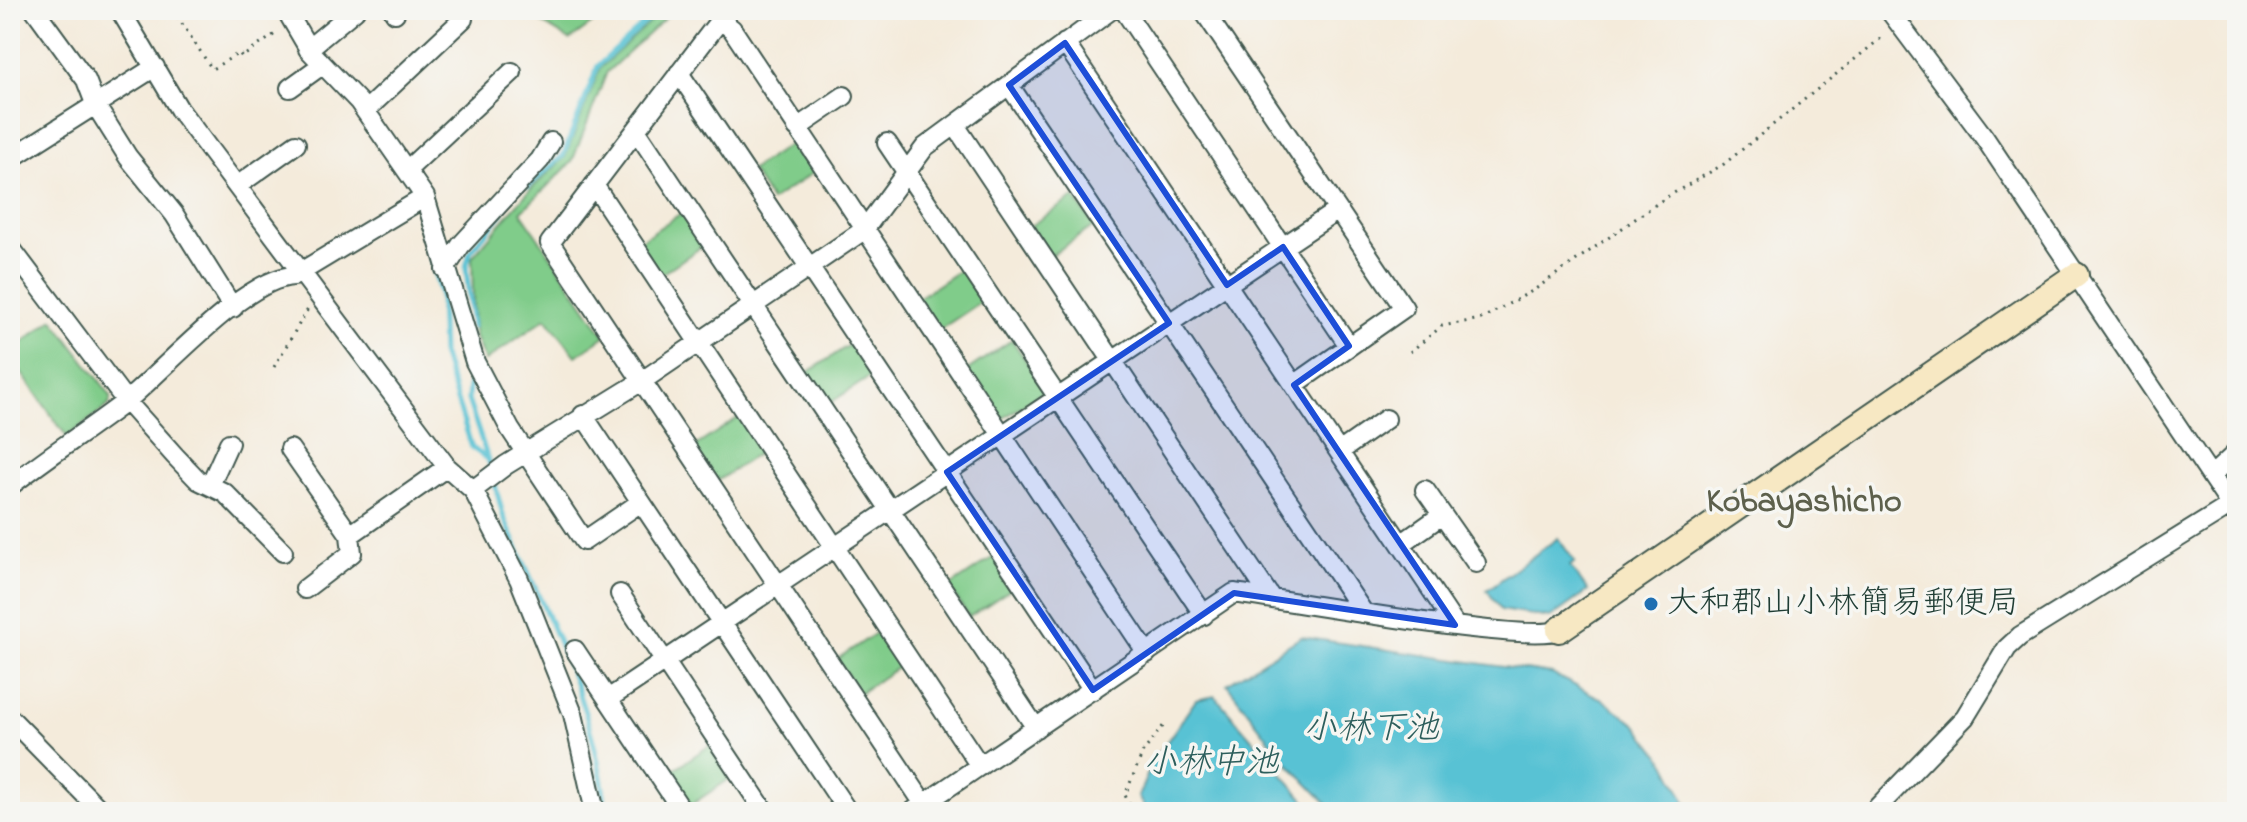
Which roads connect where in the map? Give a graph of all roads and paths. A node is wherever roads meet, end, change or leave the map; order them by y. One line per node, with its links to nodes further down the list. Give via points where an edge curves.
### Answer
1 (35, 10): 20 (street, via 86,80)
2 (120, 10): 14 (street)
3 (173, 10): 9 (path, via 212,69 239,53 242,57)
4 (355, 10): 12 (street)
5 (1111, 10): 11 (street)
6 (1124, 10): 37 (street)
7 (1203, 10): 34 (street)
8 (1894, 16): 41 (street, via 1984,137); 49 (path, via 1724,164 1665,198 1524,296 1481,319 1442,326)
9 (289, 17): 12 (street)
10 (463, 19): 21 (street)
11 (1065, 43): 17 (street); 42 (street)
12 (308, 49): 13 (street)
13 (322, 65): 18 (street); 21 (street)
14 (155, 67): 20 (street); 32 (street, via 179,109)
15 (512, 72): 29 (street)
16 (679, 73): 23 (street, via 720,20 732,29); 24 (street); 38 (street)
17 (1009, 85): 22 (street); 46 (street)
18 (290, 88)
19 (844, 96): 23 (street)
20 (96, 106): 28 (street); 45 (street)
21 (365, 111): 29 (street)
22 (955, 125): 30 (street, via 925,147); 50 (street)
23 (797, 128): 35 (street)
24 (636, 130): 31 (street); 44 (street)
25 (551, 142): 39 (street)
26 (887, 143): 30 (street)
27 (296, 144): 32 (street)
28 (10, 159)
29 (407, 170): 33 (street)
30 (906, 173): 35 (street); 54 (street)
31 (594, 185): 47 (street); 52 (street, via 550,243)
32 (237, 186): 40 (street)
33 (425, 197): 39 (street); 40 (street)
34 (1338, 210): 37 (street); 48 (street, via 1404,308)
35 (864, 230): 38 (street); 58 (street)
36 (10, 247): 55 (street)
37 (1283, 247): 42 (street); 48 (street)
38 (810, 267): 44 (street); 65 (street)
39 (445, 269): 61 (street, via 465,340)
40 (302, 271): 43 (street); 45 (street, via 280,277)
41 (2076, 275): 66 (street); 88 (street)
42 (1227, 285): 46 (street); 53 (street)
43 (317, 291): 51 (path); 64 (street)
44 (754, 305): 47 (street); 72 (street)
45 (233, 308): 55 (street)
46 (1169, 323): 50 (street); 84 (street)
47 (698, 342): 52 (street); 77 (street)
48 (1349, 346): 53 (street)
49 (1410, 352)
50 (1113, 361): 54 (street); 83 (street)
51 (274, 367)
52 (642, 381): 56 (street); 80 (street)
53 (1294, 385): 62 (street)
54 (1058, 398): 58 (street); 85 (street)
55 (126, 401): 67 (street, via 198,480); 68 (street)
56 (583, 415): 61 (street); 71 (street)
57 (1386, 419): 62 (street)
58 (1002, 435): 65 (street); 90 (street)
59 (229, 443): 67 (street)
60 (290, 449): 75 (street)
61 (525, 452): 69 (street); 71 (street, via 584,541)
62 (1339, 452): 76 (street)
63 (2237, 452): 66 (street)
64 (447, 467): 69 (street); 75 (street)
65 (947, 472): 72 (street); 92 (street)
66 (2211, 476): 73 (street)
67 (210, 485): 78 (street, via 249,515)
68 (10, 486)
69 (478, 487): 101 (street, via 573,714)
70 (1425, 490): 74 (street)
71 (641, 502): 86 (street)
72 (890, 510): 77 (street); 96 (street)
73 (2234, 510): 105 (street, via 2020,636 2007,648 1965,717)
74 (1449, 518): 76 (street); 79 (street)
75 (350, 535): 81 (street, via 352,553)
76 (1401, 544): 87 (street)
77 (835, 547): 80 (street); 97 (street)
78 (283, 552)
79 (1476, 563)
80 (778, 585): 86 (street); 98 (street)
81 (305, 589)
82 (620, 594): 91 (street)
83 (1271, 598): 84 (street); 85 (street, via 1234,593)
84 (1363, 612): 87 (street)
85 (1204, 615): 90 (street)
86 (722, 623): 91 (street); 103 (street)
87 (1455, 625): 88 (street, via 1542,634)
88 (1559, 630)
89 (575, 650): 93 (street)
90 (1147, 653): 92 (street)
91 (664, 661): 93 (street); 102 (street)
92 (1093, 690): 96 (street)
93 (608, 699): 99 (street)
94 (10, 718): 100 (street)
95 (1164, 725): 104 (path, via 1143,752 1125,795)
96 (1036, 728): 97 (street)
97 (980, 766): 98 (street)
98 (918, 808)
99 (681, 811)
100 (102, 812)
101 (595, 812)
102 (765, 812)
103 (848, 812)
104 (1133, 812)
105 (1873, 812)

